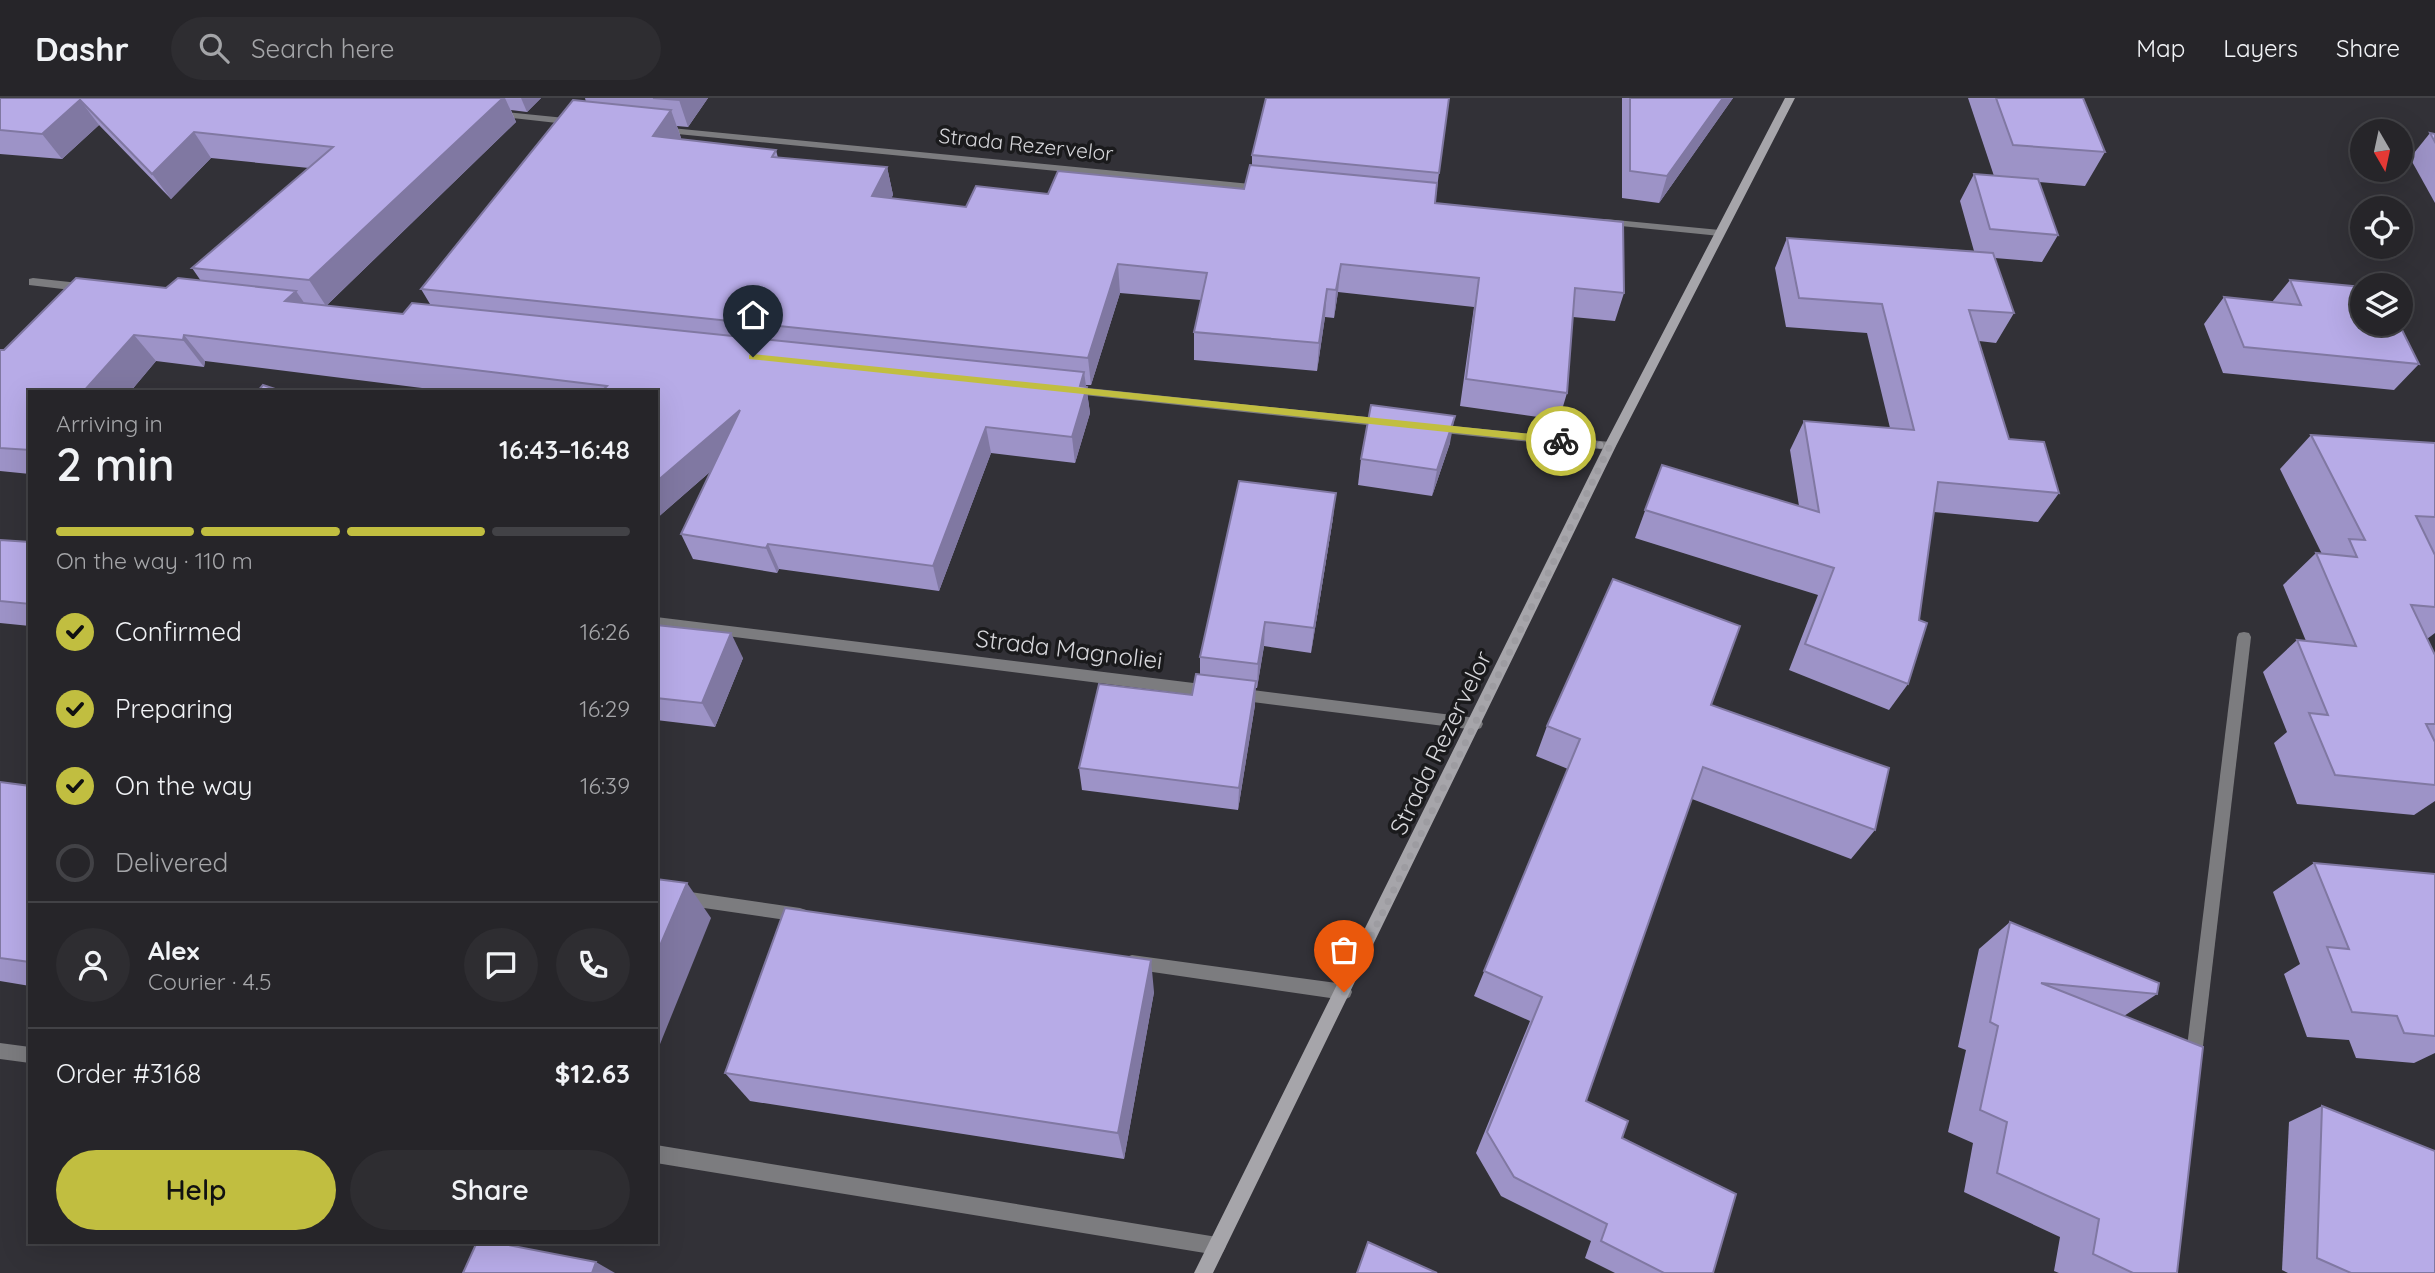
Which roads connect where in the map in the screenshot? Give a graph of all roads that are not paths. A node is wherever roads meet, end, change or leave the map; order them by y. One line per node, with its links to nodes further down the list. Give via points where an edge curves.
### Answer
1 (1790, 98): 7 (street, Strada Rezervelor)
2 (485, 113): 3 (street)
3 (594, 124)
4 (650, 129): 5 (street, Strada Rezervelor)
5 (1275, 190)
6 (1595, 221): 7 (street)
7 (1720, 233): 13 (street, Strada Rezervelor)
8 (33, 282): 9 (street)
9 (102, 289)
10 (1057, 388): 11 (street)
11 (1403, 424)
12 (1417, 426): 13 (street)
13 (1610, 446): 16 (street, Strada Rezervelor)
14 (658, 622): 16 (street, Strada Magnoliei)
15 (2244, 637): 23 (street)
16 (1476, 724): 20 (street, Strada Rezervelor)
17 (658, 894): 18 (street)
18 (821, 918)
19 (1110, 959): 20 (street)
20 (1344, 992): 25 (street, Strada Rezervelor)
21 (0, 1051): 22 (street)
22 (28, 1055)
23 (2192, 1079)
24 (658, 1154): 25 (street)
25 (1217, 1246): 26 (street, Strada Rezervelor)
26 (1203, 1273)

